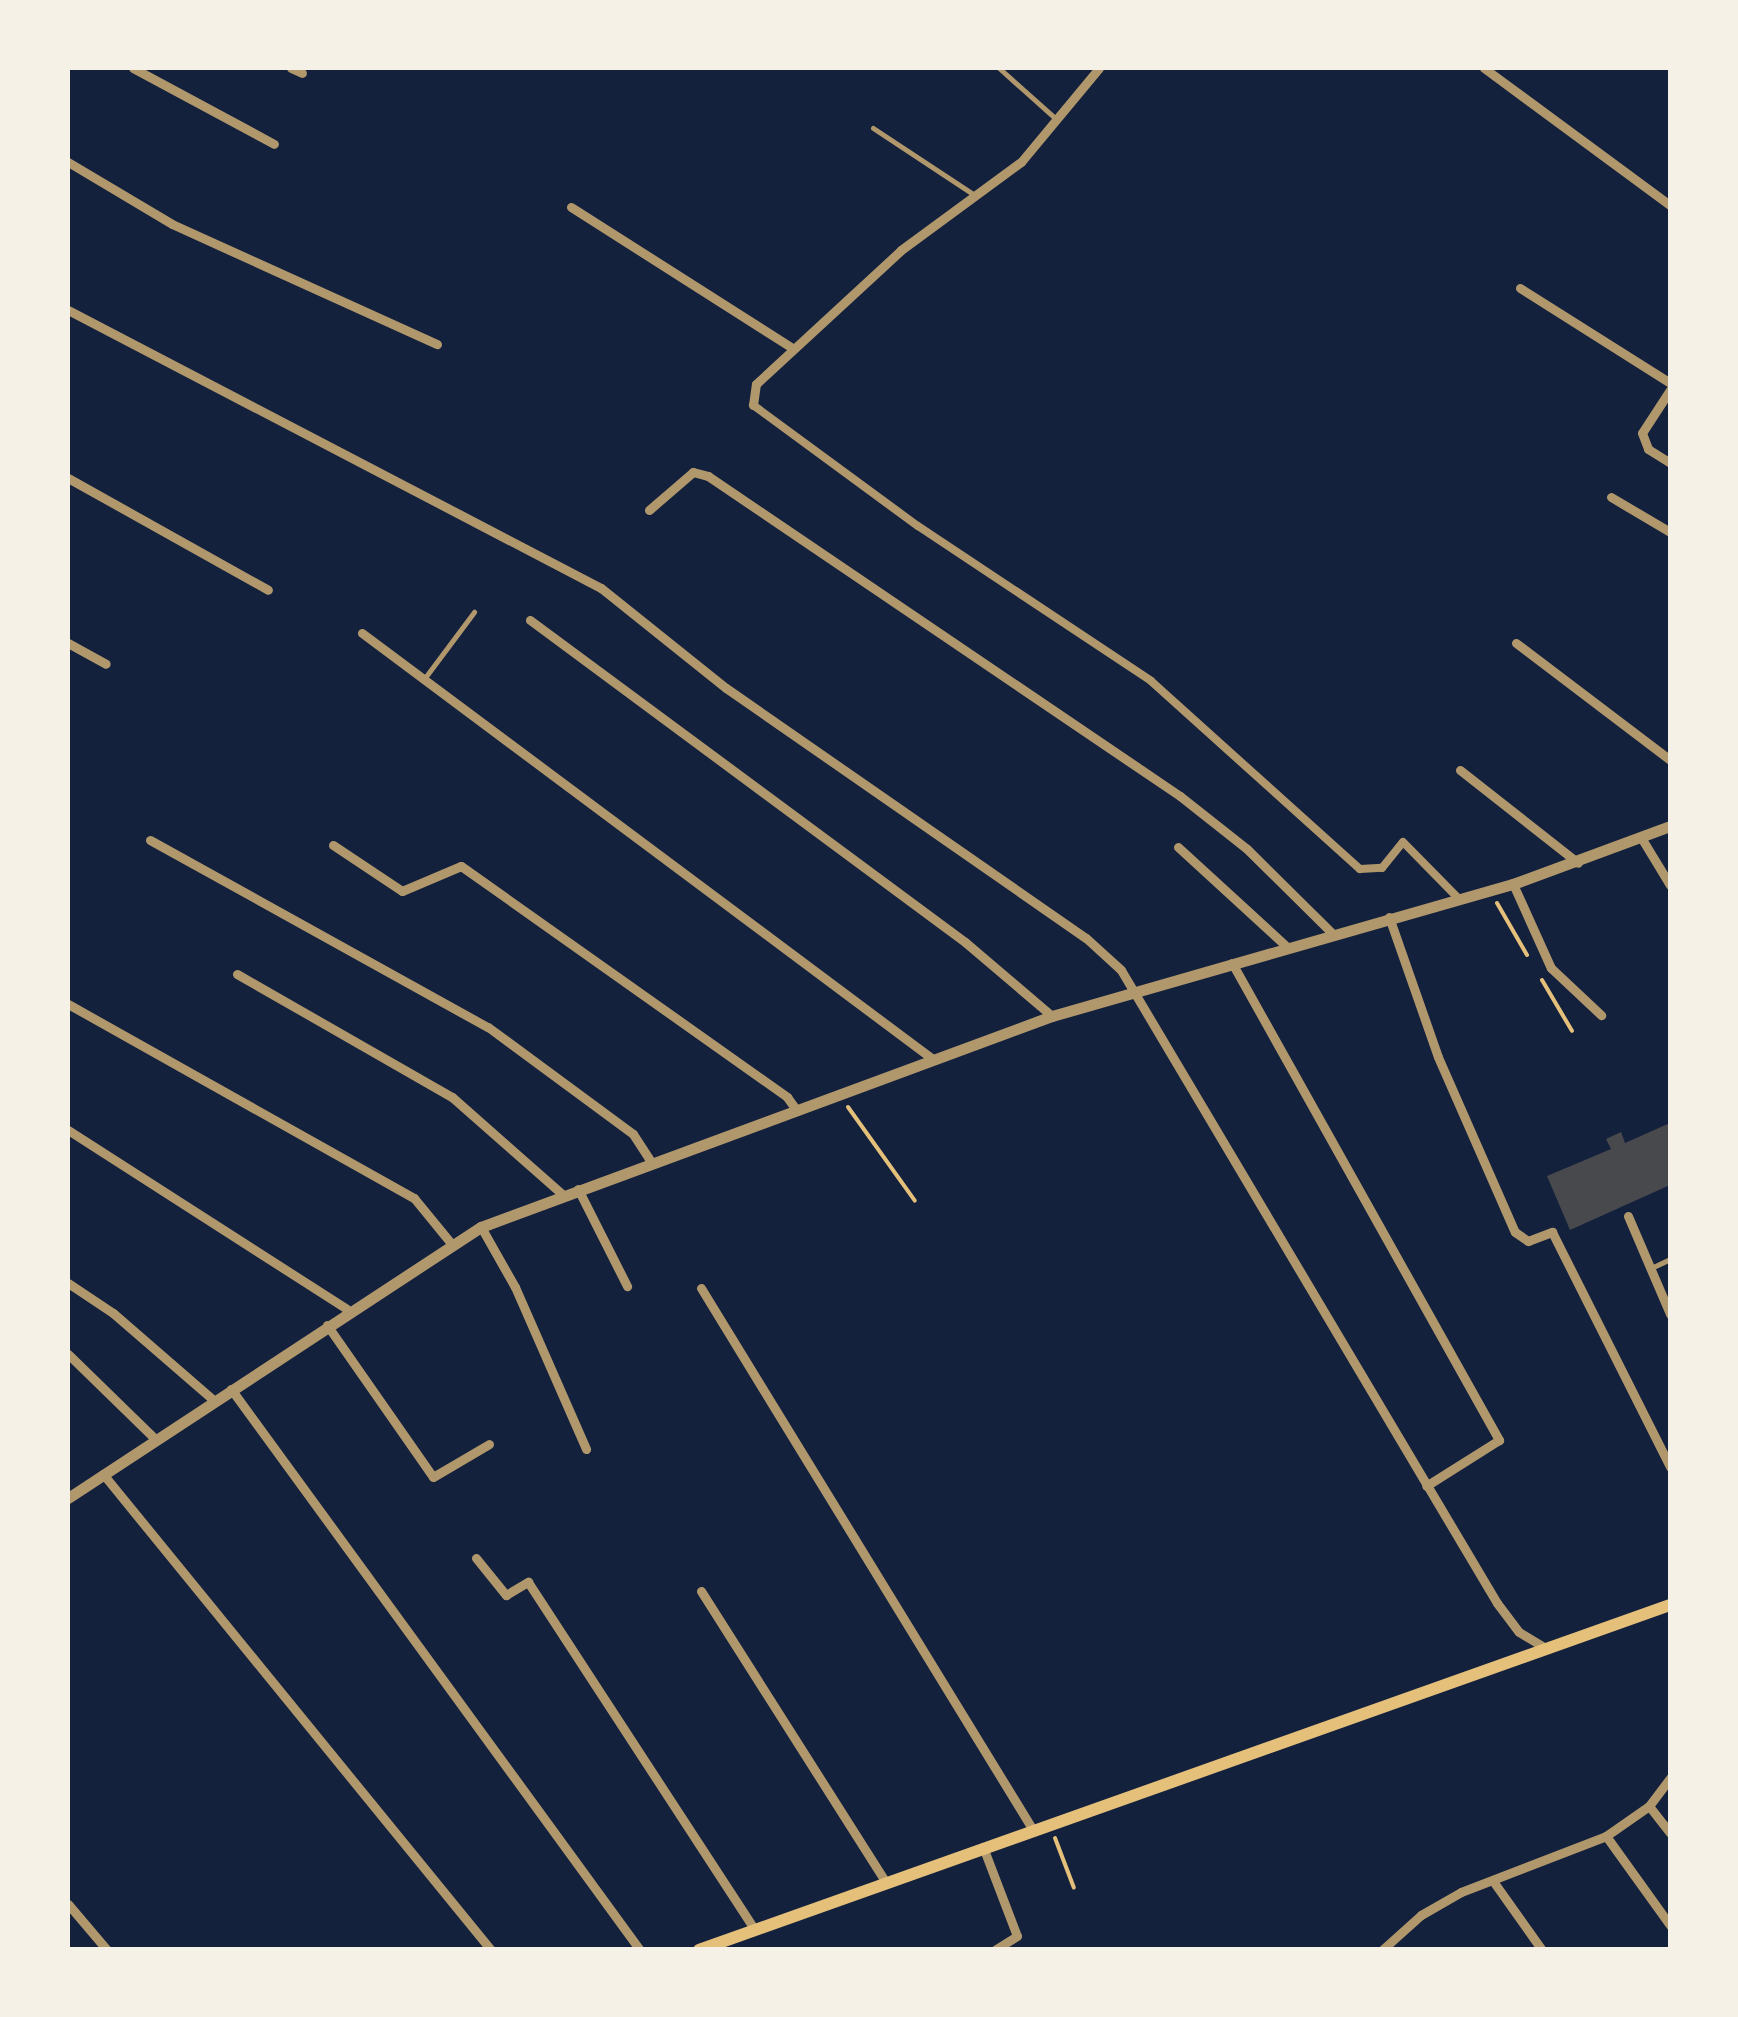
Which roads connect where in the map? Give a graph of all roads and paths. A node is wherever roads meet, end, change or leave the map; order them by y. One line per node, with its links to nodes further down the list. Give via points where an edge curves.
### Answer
1 (134, 68): 9 (street)
2 (291, 68): 6 (street)
3 (999, 68): 7 (lane)
4 (1099, 68): 7 (street)
5 (1484, 68): 12 (street)
6 (302, 73)
7 (1058, 121): 11 (street, via 1021,162)
8 (873, 128): 11 (lane)
9 (274, 144)
10 (68, 162): 16 (street, via 172,224)
11 (973, 194): 17 (street)
12 (1670, 205)
13 (571, 207): 17 (street)
14 (1520, 288): 18 (street)
15 (68, 310): 49 (street, via 602,588 726,688 1086,938 1121,970)
16 (437, 344)
17 (792, 348): 19 (street, via 756,384)
18 (1670, 387): 20 (street, via 1642,433 1648,449)
19 (753, 405): 43 (street, via 918,526 1151,681 1360,870 1382,868 1402,842)
20 (1670, 463)
21 (68, 478): 25 (street)
22 (1611, 497): 24 (street)
23 (649, 510): 45 (street, via 693,472 708,476 1180,796 1247,849)
24 (1670, 532)
25 (268, 590)
26 (474, 612): 32 (lane)
27 (530, 620): 52 (street, via 965,942)
28 (362, 633): 32 (street)
29 (68, 643): 31 (street)
30 (1516, 643): 33 (street)
31 (106, 664)
32 (424, 679): 53 (street)
33 (1670, 760)
34 (1460, 770): 40 (street)
35 (1670, 826): 36 (street)
36 (1642, 839): 40 (street); 42 (street)
37 (150, 840): 57 (street, via 488,1027 632,1134)
38 (332, 844): 55 (street, via 402,891 461,866 788,1096)
39 (1178, 848): 46 (street)
40 (1578, 863): 41 (street)
41 (1514, 884): 43 (street); 51 (street, via 1551,968)
42 (1670, 885)
43 (1458, 898): 44 (street)
44 (1389, 917): 45 (street); 78 (street, via 1438,1057 1515,1232 1528,1241 1552,1232)
45 (1332, 934): 46 (street)
46 (1286, 947): 47 (street)
47 (1232, 963): 49 (street); 80 (street, via 1499,1440)
48 (238, 974): 59 (street, via 452,1097)
49 (1132, 990): 52 (street); 80 (street)
50 (68, 1004): 63 (street, via 414,1198)
51 (1601, 1014)
52 (1052, 1016): 53 (street)
53 (934, 1060): 54 (street)
54 (840, 1095): 55 (street); 60 (path)
55 (797, 1111): 57 (street)
56 (68, 1130): 69 (street)
57 (650, 1160): 58 (street)
58 (578, 1189): 59 (street); 67 (street)
59 (562, 1195): 62 (street)
60 (915, 1201)
61 (1628, 1216): 65 (street)
62 (480, 1226): 63 (street); 77 (street, via 515,1287)
63 (450, 1242): 69 (street)
64 (1670, 1259): 65 (lane)
65 (1651, 1268): 70 (street)
66 (68, 1283): 74 (street, via 114,1313)
67 (626, 1286)
68 (702, 1288): 89 (street)
69 (347, 1309): 71 (street)
70 (1670, 1314)
71 (326, 1323): 73 (street); 76 (street, via 433,1477)
72 (68, 1354): 75 (street)
73 (230, 1386): 74 (street); 102 (street)
74 (211, 1398): 75 (street)
75 (154, 1438): 79 (street)
76 (488, 1444)
77 (586, 1449)
78 (1670, 1467)
79 (103, 1474): 81 (street); 101 (street)
80 (1426, 1486): 85 (street, via 1497,1604 1520,1632)
81 (68, 1498)
82 (476, 1558): 98 (street, via 506,1595 528,1582)
83 (702, 1591): 93 (street)
84 (1670, 1606): 85 (main road)
85 (1546, 1649): 88 (main road)
86 (1670, 1778): 87 (street)
87 (1649, 1806): 90 (street); 91 (street)
88 (1050, 1824): 89 (main road); 95 (path)
89 (1033, 1830): 92 (main road)
90 (1670, 1833)
91 (1606, 1836): 94 (street); 97 (street)
92 (983, 1847): 93 (main road); 104 (street, via 1017,1936)
93 (885, 1881): 98 (main road)
94 (1493, 1881): 99 (street, via 1421,1914); 105 (street)
95 (1074, 1888)
96 (68, 1904): 100 (street)
97 (1670, 1926)
98 (754, 1929): 103 (main road)
99 (1384, 1949)
100 (106, 1950)
101 (490, 1950)
102 (640, 1950)
103 (698, 1950)
104 (996, 1950)
105 (1542, 1950)

